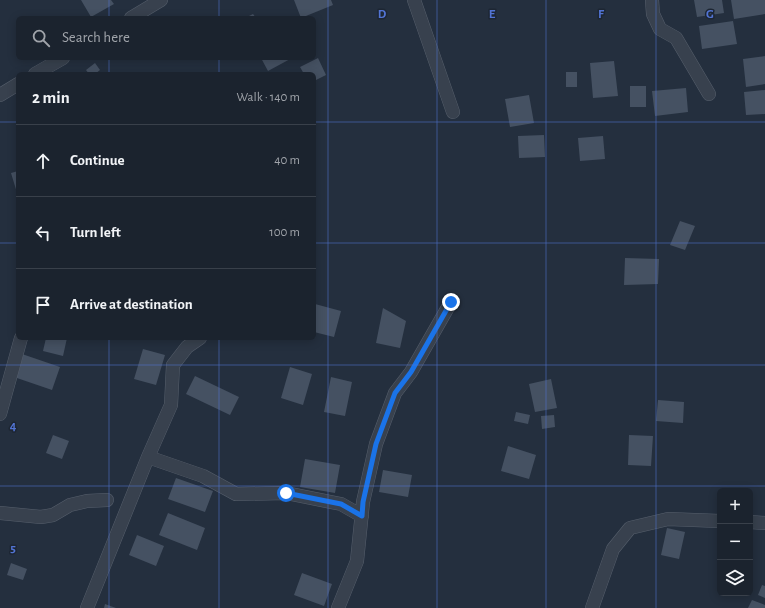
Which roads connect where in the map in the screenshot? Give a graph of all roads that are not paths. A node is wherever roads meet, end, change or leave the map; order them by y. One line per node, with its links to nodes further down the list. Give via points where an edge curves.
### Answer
1 (161, 0): 4 (street)
2 (414, 0): 10 (street)
3 (652, 0): 8 (street, via 653,14 660,29 676,38)
4 (134, 16)
5 (60, 60): 6 (street)
6 (38, 72)
7 (16, 85): 9 (street)
8 (709, 94)
9 (0, 95)
10 (453, 112)
11 (451, 302): 18 (street, via 411,372 395,393 376,444)
12 (20, 340): 14 (street)
13 (197, 340): 15 (street, via 187,347 173,365 171,405)
14 (0, 414)
15 (148, 457): 18 (street, via 203,476 236,494 286,493 341,504); 22 (street)
16 (107, 500): 17 (street, via 70,505 53,515 41,517)
17 (0, 513)
18 (362, 516): 23 (street, via 357,560)
19 (717, 521): 24 (street, via 668,519 630,528 613,548)
20 (753, 522): 21 (street)
21 (765, 523)
22 (87, 608)
23 (338, 608)
24 (592, 608)

